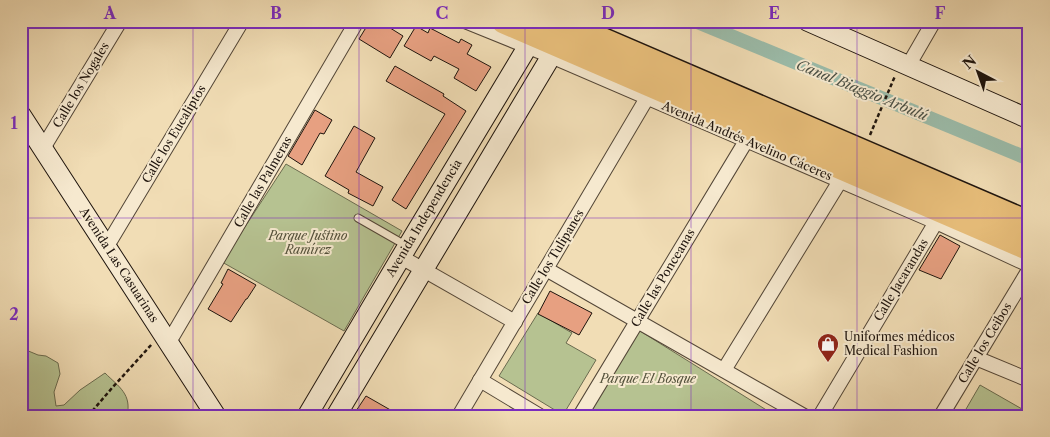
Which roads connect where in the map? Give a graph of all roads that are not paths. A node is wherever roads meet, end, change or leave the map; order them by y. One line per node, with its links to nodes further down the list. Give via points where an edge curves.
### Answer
1 (120, 21): 15 (street, Calle los Nogales)
2 (242, 21): 20 (street, Calle los Eucaliptos)
3 (357, 21): 29 (street, Calle las Palmeras)
4 (464, 21): 8 (street, Avenida Andrés Avelino Cáceres)
5 (504, 21): 8 (highway, Avenida Andrés Avelino Cáceres)
6 (807, 21): 10 (main road)
7 (934, 21): 10 (street)
8 (535, 34): 9 (highway, Avenida Andrés Avelino Cáceres); 22 (main road, Avenida Independencia)
9 (559, 37): 11 (street, Avenida Andrés Avelino Cáceres); 19 (highway, Avenida Andrés Avelino Cáceres); 21 (highway, Avenida Andrés Avelino Cáceres); 25 (main road)
10 (908, 66): 13 (main road)
11 (647, 98): 14 (street, Avenida Andrés Avelino Cáceres); 24 (street, Calle los Tulipanes)
12 (21, 115): 15 (main road, Avenida Las Casuarinas)
13 (1029, 119)
14 (746, 141): 16 (street, Avenida Andrés Avelino Cáceres); 27 (street, Calle las Ponceanas)
15 (43, 148): 20 (main road, Avenida Las Casuarinas)
16 (840, 181): 18 (street, Avenida Andrés Avelino Cáceres); 31 (street)
17 (358, 218): 22 (lane)
18 (936, 222): 23 (street, Avenida Andrés Avelino Cáceres); 41 (street, Calle Jacarandas)
19 (1029, 224)
20 (107, 246): 29 (main road, Avenida Las Casuarinas)
21 (1029, 248)
22 (404, 252): 25 (street); 35 (main road, Avenida Independencia)
23 (1029, 265)
24 (546, 269): 27 (street); 28 (street, Calle los Tulipanes)
25 (424, 270): 28 (street); 36 (main road)
26 (1029, 270): 30 (street, Calle los Ceibos)
27 (637, 321): 31 (street); 39 (street, Calle las Ponceanas)
28 (514, 322): 32 (street, Calle los Tulipanes)
29 (166, 338): 34 (main road, Avenida Las Casuarinas)
30 (976, 358): 33 (street); 42 (street, Calle los Ceibos)
31 (724, 370): 40 (street)
32 (480, 380): 37 (street, Calle los Tulipanes); 38 (street)
33 (1029, 380)
34 (216, 416)
35 (306, 416)
36 (336, 416)
37 (459, 416)
38 (540, 416)
39 (580, 416)
40 (804, 416)
41 (820, 416)
42 (941, 416)

